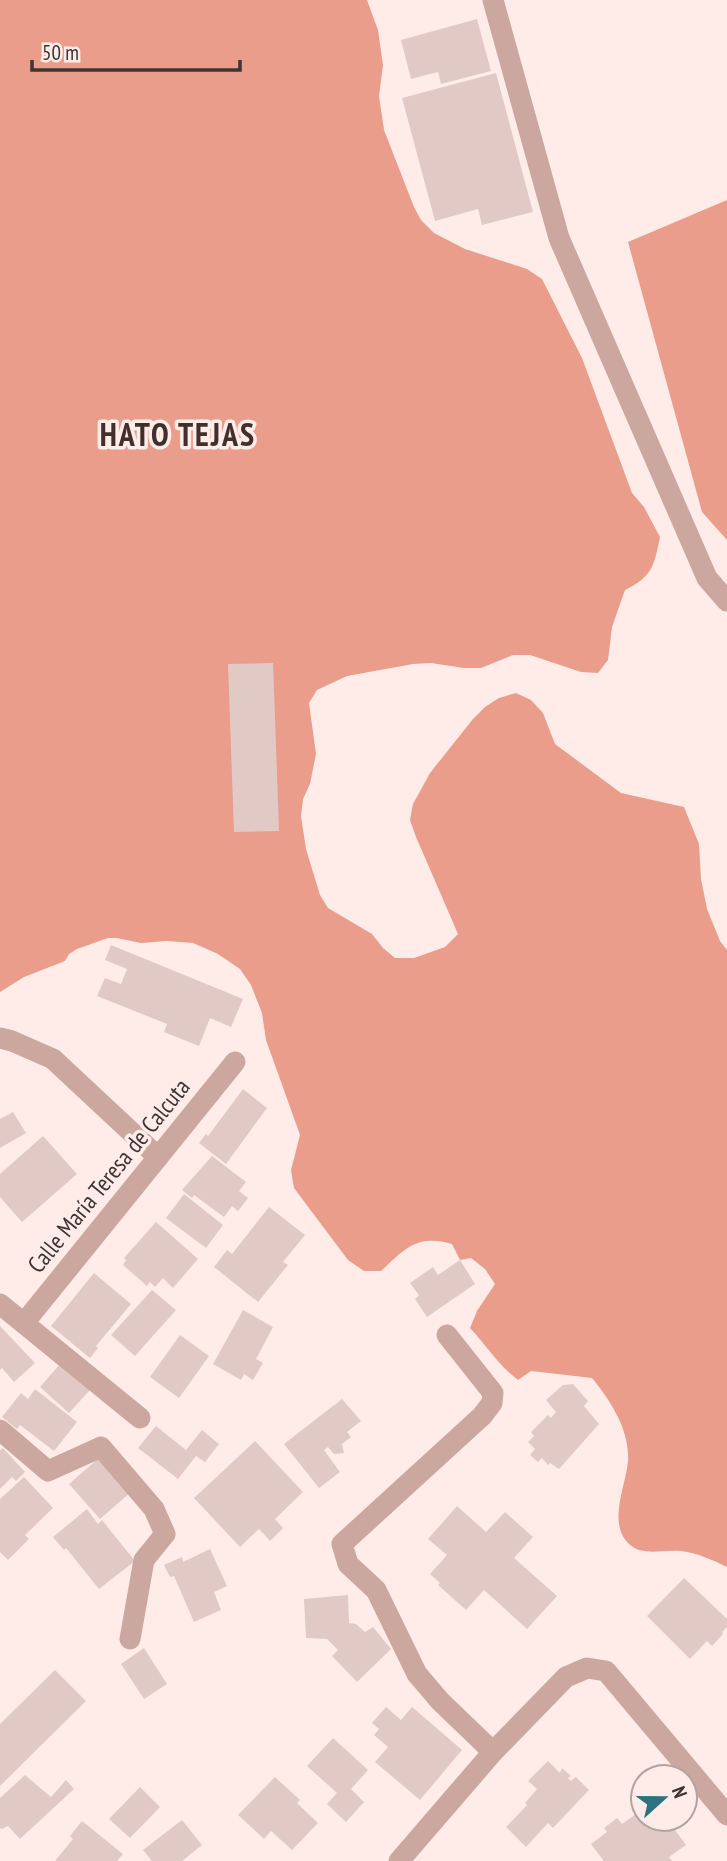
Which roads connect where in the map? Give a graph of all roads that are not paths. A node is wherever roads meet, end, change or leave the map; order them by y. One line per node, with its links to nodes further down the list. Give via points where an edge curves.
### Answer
1 (493, 0): 2 (street, via 559,238 708,578)
2 (727, 601)
3 (0, 1038): 5 (street, via 52,1059)
4 (235, 1062): 5 (street, Calle María Teresa de Calcuta)
5 (158, 1157): 7 (street, Calle María Teresa de Calcuta)
6 (0, 1304): 7 (street)
7 (24, 1323): 9 (street)
8 (447, 1335): 12 (street, via 493,1393 492,1403 342,1544 348,1564 376,1590 417,1674)
9 (140, 1418)
10 (0, 1430): 11 (street, via 48,1471 101,1447 154,1509 165,1534 145,1560)
11 (130, 1639)
12 (493, 1752): 13 (street, via 566,1677 587,1668 606,1671); 14 (street)
13 (727, 1815)
14 (399, 1861)

